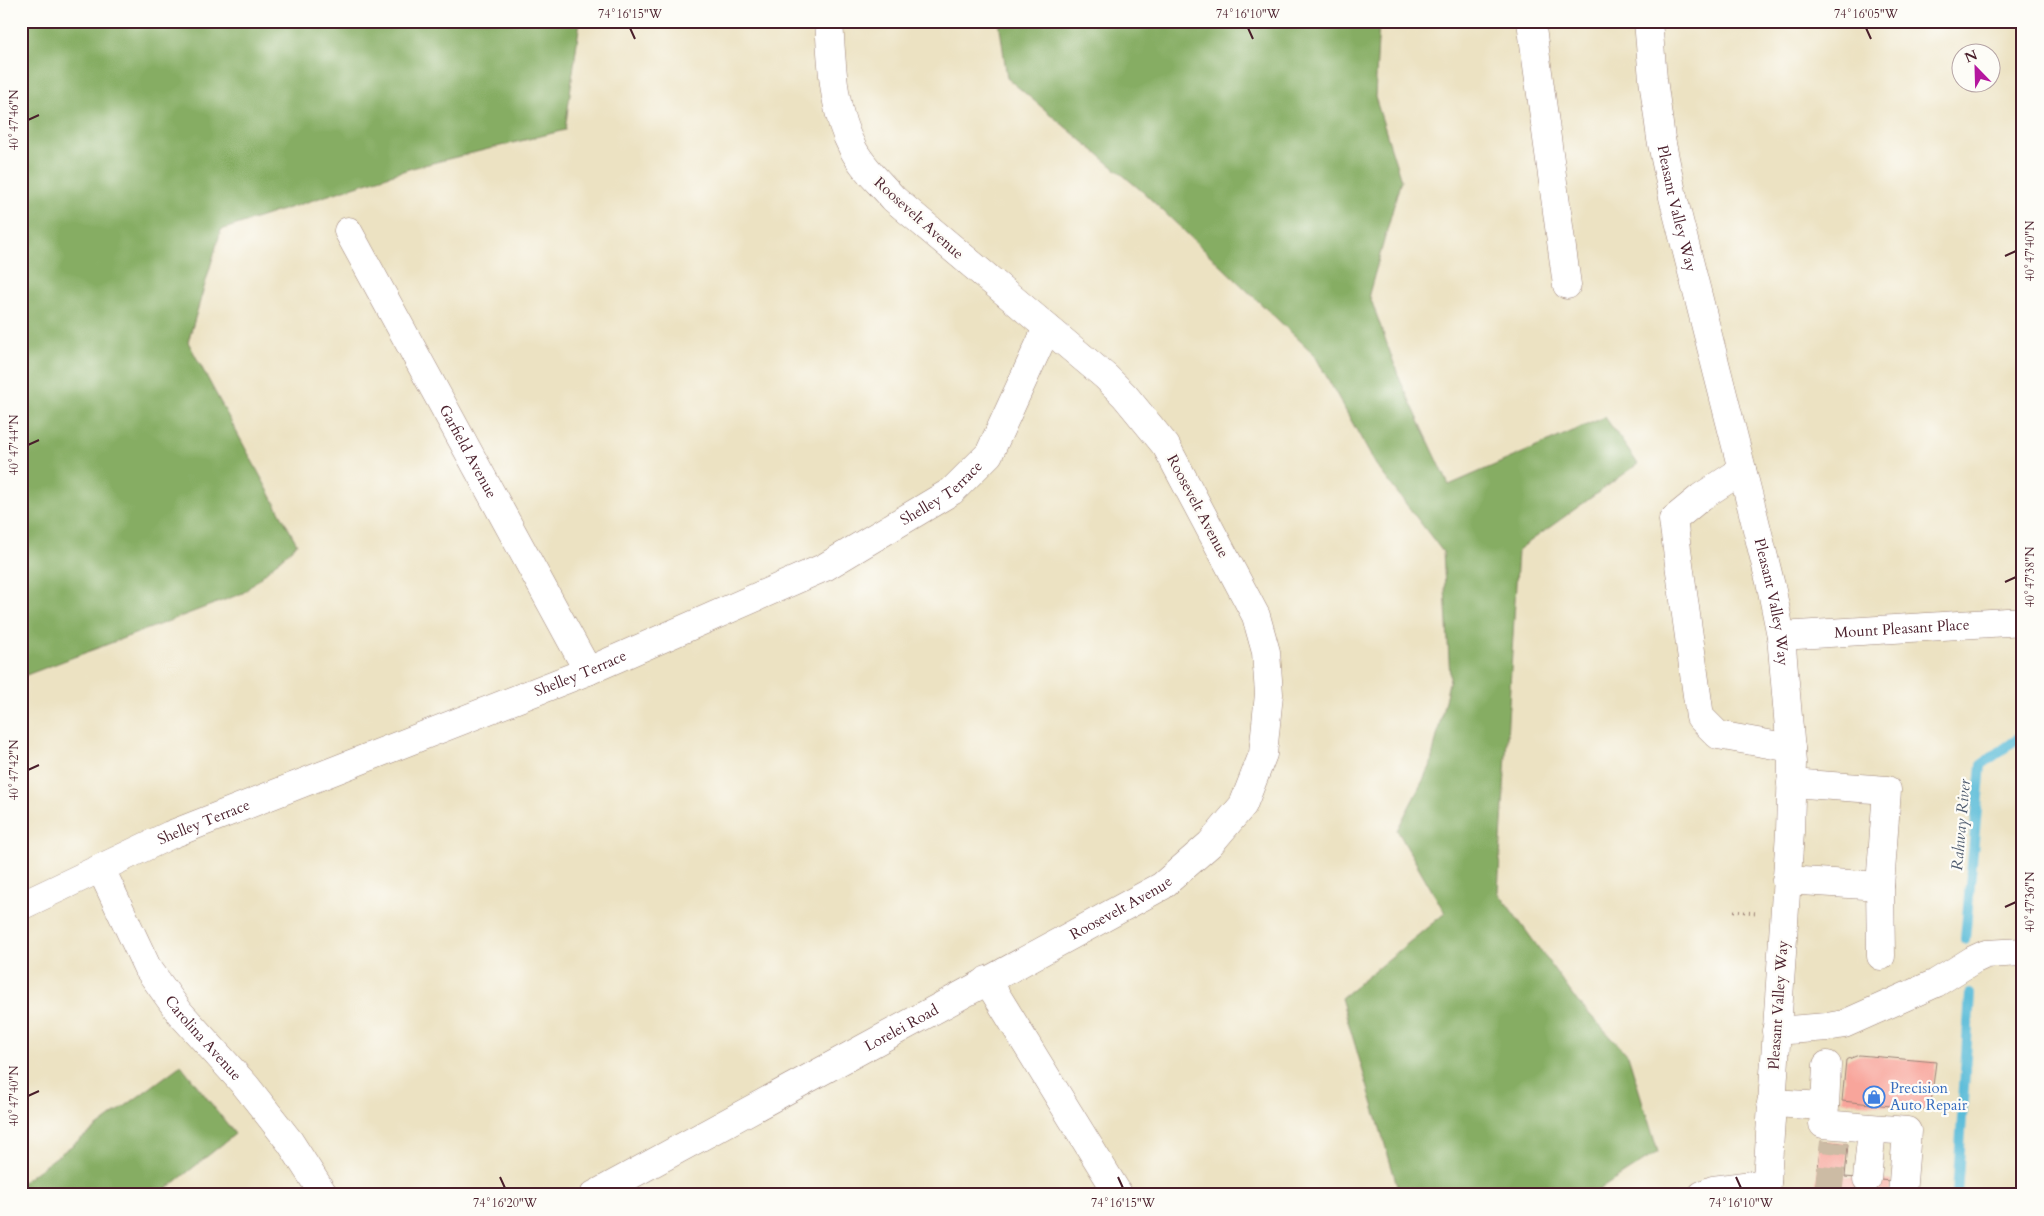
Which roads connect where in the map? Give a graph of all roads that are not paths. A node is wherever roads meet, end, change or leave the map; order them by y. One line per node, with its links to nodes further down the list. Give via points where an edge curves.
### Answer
1 (829, 21): 6 (street, Roosevelt Avenue, via 834,91 842,122 853,149 869,172 894,199)
2 (1531, 21): 5 (street)
3 (1648, 21): 7 (street, Pleasant Valley Way, via 1652,79 1673,197)
4 (348, 232): 10 (street, Garfield Avenue)
5 (1567, 285)
6 (1047, 328): 10 (street, Shelley Terrace, via 989,454 952,491 826,567); 19 (street, Roosevelt Avenue, via 1119,389 1166,446 1256,616 1266,652 1269,694 1263,754 1243,805 1210,844 1162,886)
7 (1742, 470): 9 (street, Pleasant Valley Way); 11 (street, via 1673,520 1700,717 1718,735)
8 (2023, 621): 9 (street, Mount Pleasant Place)
9 (1781, 636): 11 (street, Pleasant Valley Way)
10 (588, 671): 13 (street, Shelley Terrace, via 170,835)
11 (1791, 748): 12 (street, Pleasant Valley Way)
12 (1791, 783): 14 (street, Pleasant Valley Way); 15 (street, via 1887,790)
13 (101, 869): 16 (street, Shelley Terrace); 27 (street, Carolina Avenue, via 147,967 180,1013 290,1142)
14 (1786, 880): 15 (street); 20 (street, Pleasant Valley Way)
15 (1880, 886): 18 (street)
16 (21, 906)
17 (2023, 952): 20 (street, via 1986,954 1936,983 1844,1024)
18 (1881, 956)
19 (987, 980): 28 (street, Lorelei Road); 29 (street)
20 (1776, 1031): 22 (street, Pleasant Valley Way)
21 (1828, 1065): 23 (street)
22 (1771, 1104): 23 (street); 26 (street, Pleasant Valley Way)
23 (1831, 1124): 24 (street)
24 (1872, 1128): 25 (street); 31 (street, via 1907,1131)
25 (1867, 1179)
26 (1766, 1189): 30 (street, via 1713,1190)
27 (324, 1195)
28 (594, 1195)
29 (1119, 1195)
30 (1702, 1195)
31 (1902, 1195)

